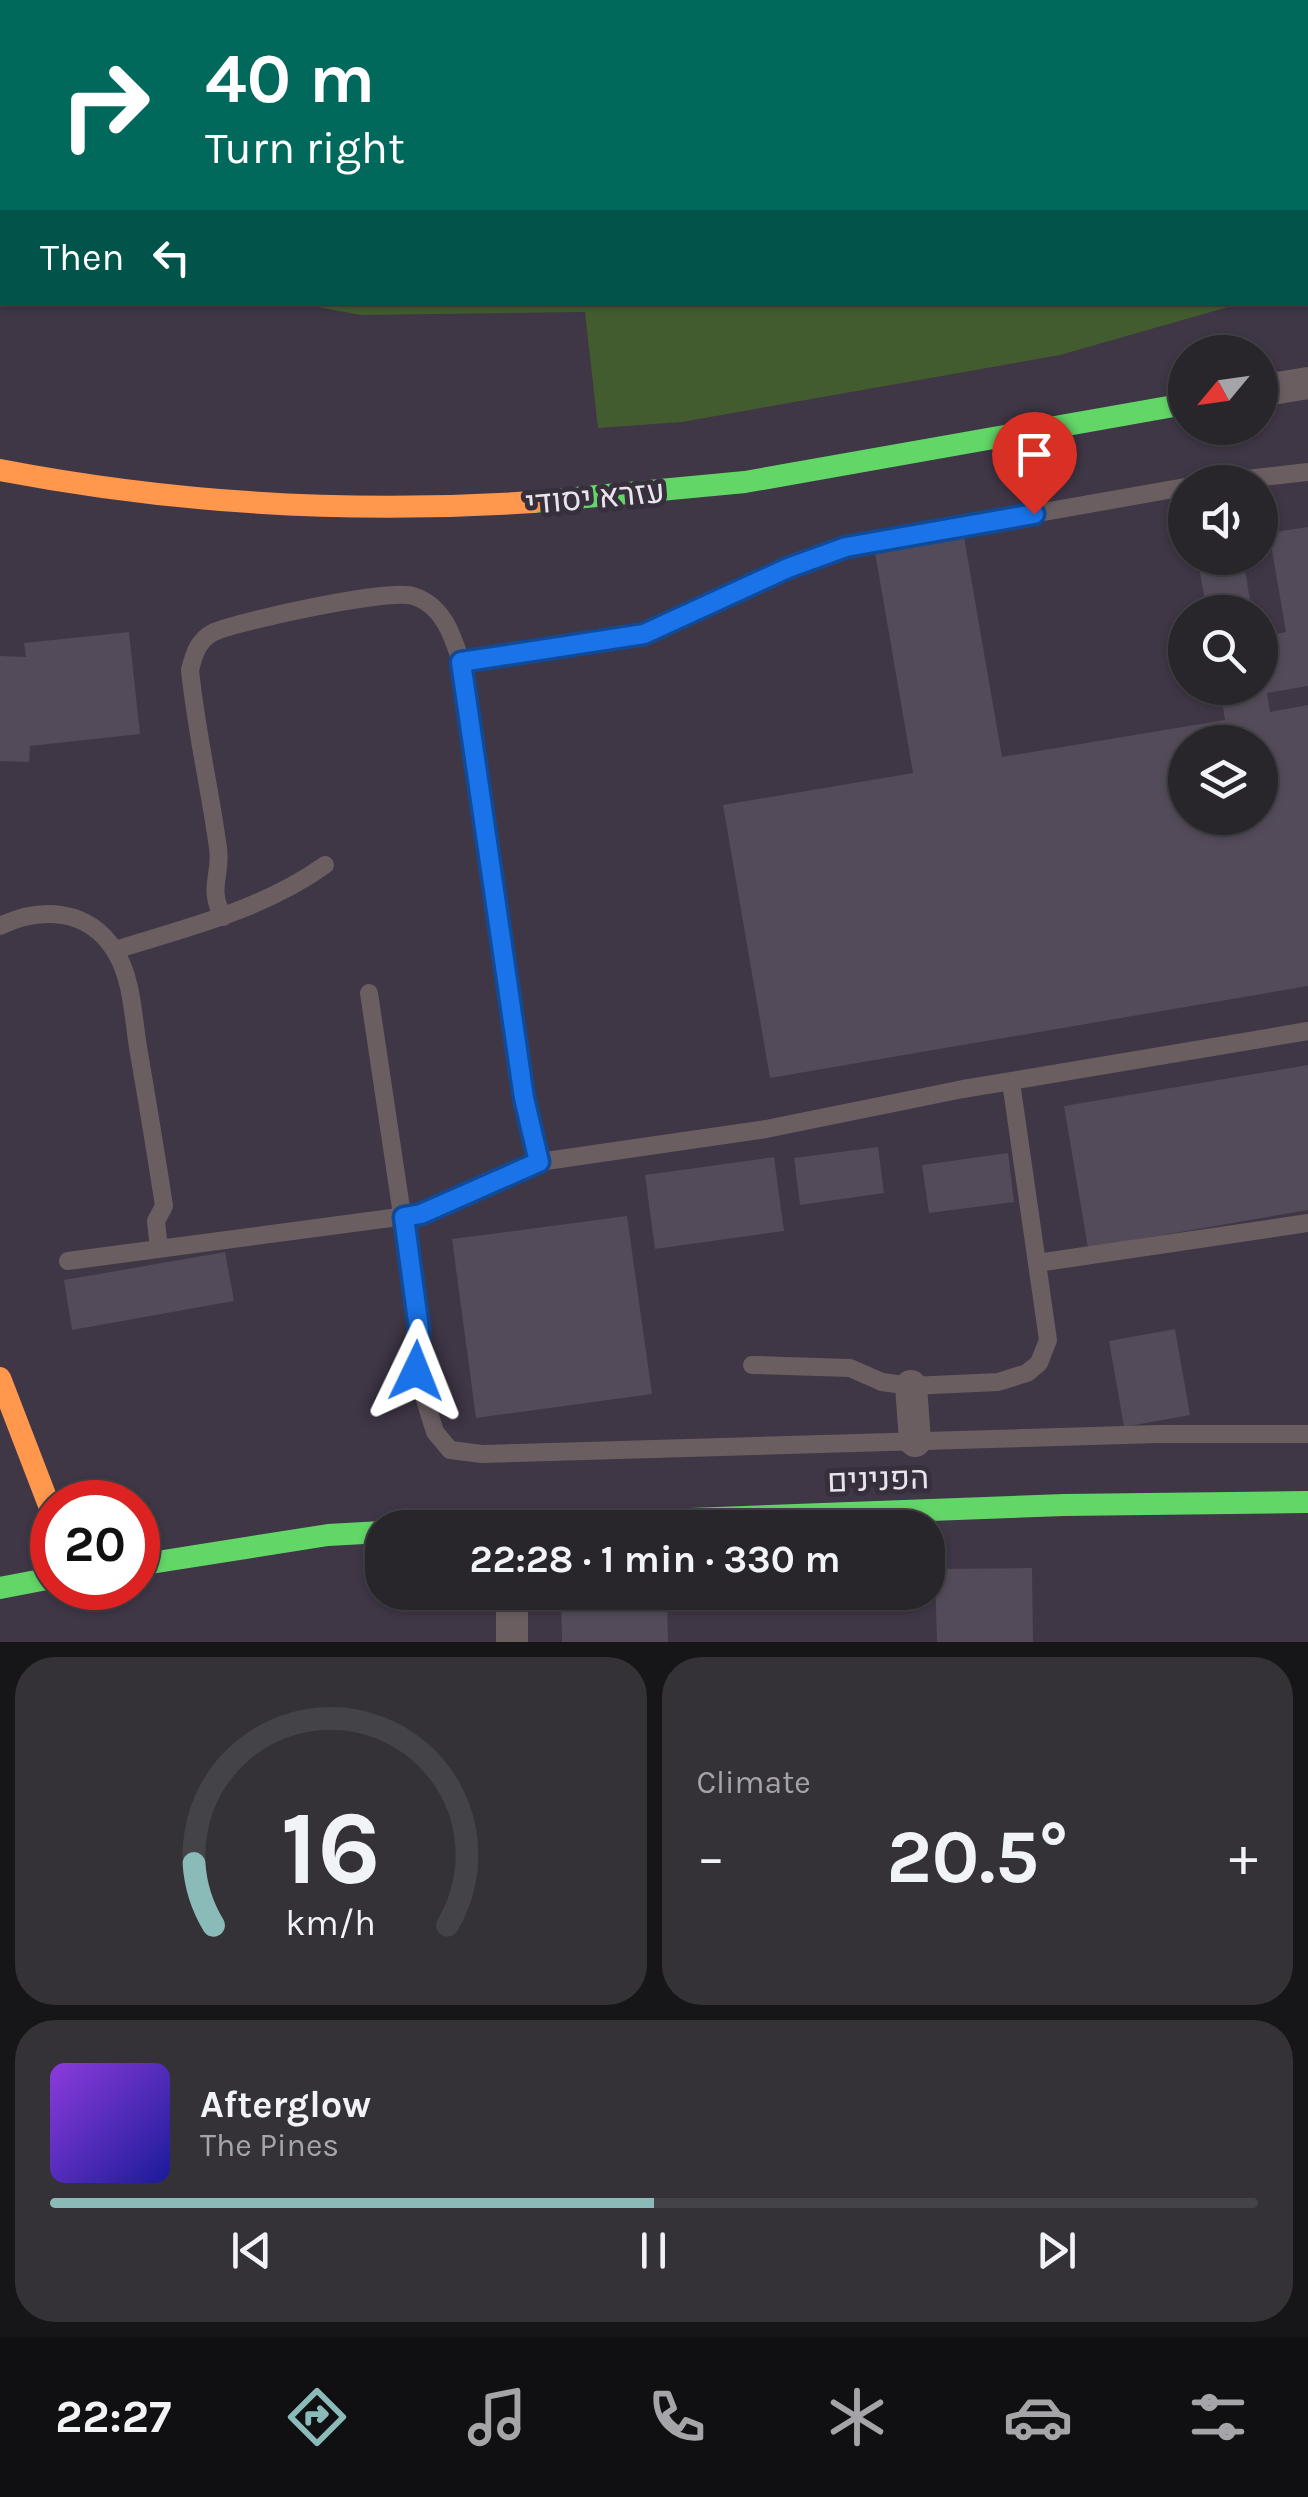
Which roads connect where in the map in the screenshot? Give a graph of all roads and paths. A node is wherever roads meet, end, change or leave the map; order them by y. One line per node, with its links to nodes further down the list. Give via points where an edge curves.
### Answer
1 (1308, 382): 2 (street)
2 (1278, 388)
3 (1168, 407): 4 (street, עזרא יסודי, via 742,482 555,503 265,504 81,488)
4 (0, 470)
5 (1308, 472): 6 (lane)
6 (1278, 475)
7 (1168, 490): 8 (lane, via 846,547 644,634)
8 (461, 662): 10 (lane, via 439,612 413,595 251,622 211,633 195,648 191,682 219,855 214,901); 16 (lane)
9 (325, 866): 10 (lane, via 270,900)
10 (223, 917): 12 (lane)
11 (0, 926): 12 (lane, via 68,914)
12 (115, 950): 19 (lane, via 128,986 164,1206 156,1222)
13 (370, 993): 17 (lane)
14 (1308, 1031): 15 (lane)
15 (1010, 1082): 16 (lane, via 766,1130); 21 (lane)
16 (539, 1162): 17 (lane)
17 (404, 1217): 19 (lane); 26 (lane, via 419,1329 416,1371 434,1432 450,1450)
18 (1308, 1223): 21 (lane)
19 (159, 1249): 20 (lane)
20 (68, 1261)
21 (1036, 1263): 24 (lane, via 1048,1340 1038,1363 998,1382)
22 (752, 1365): 24 (lane, via 850,1368)
23 (0, 1378): 27 (street)
24 (911, 1386): 26 (street)
25 (1308, 1434): 26 (lane)
26 (914, 1441)
27 (40, 1480)
28 (1308, 1502): 29 (street, הפנינים)
29 (933, 1510)
30 (365, 1533): 31 (street)
31 (160, 1561)
32 (30, 1582): 33 (street)
33 (0, 1588)
34 (512, 1610): 35 (street)
35 (512, 1642)

